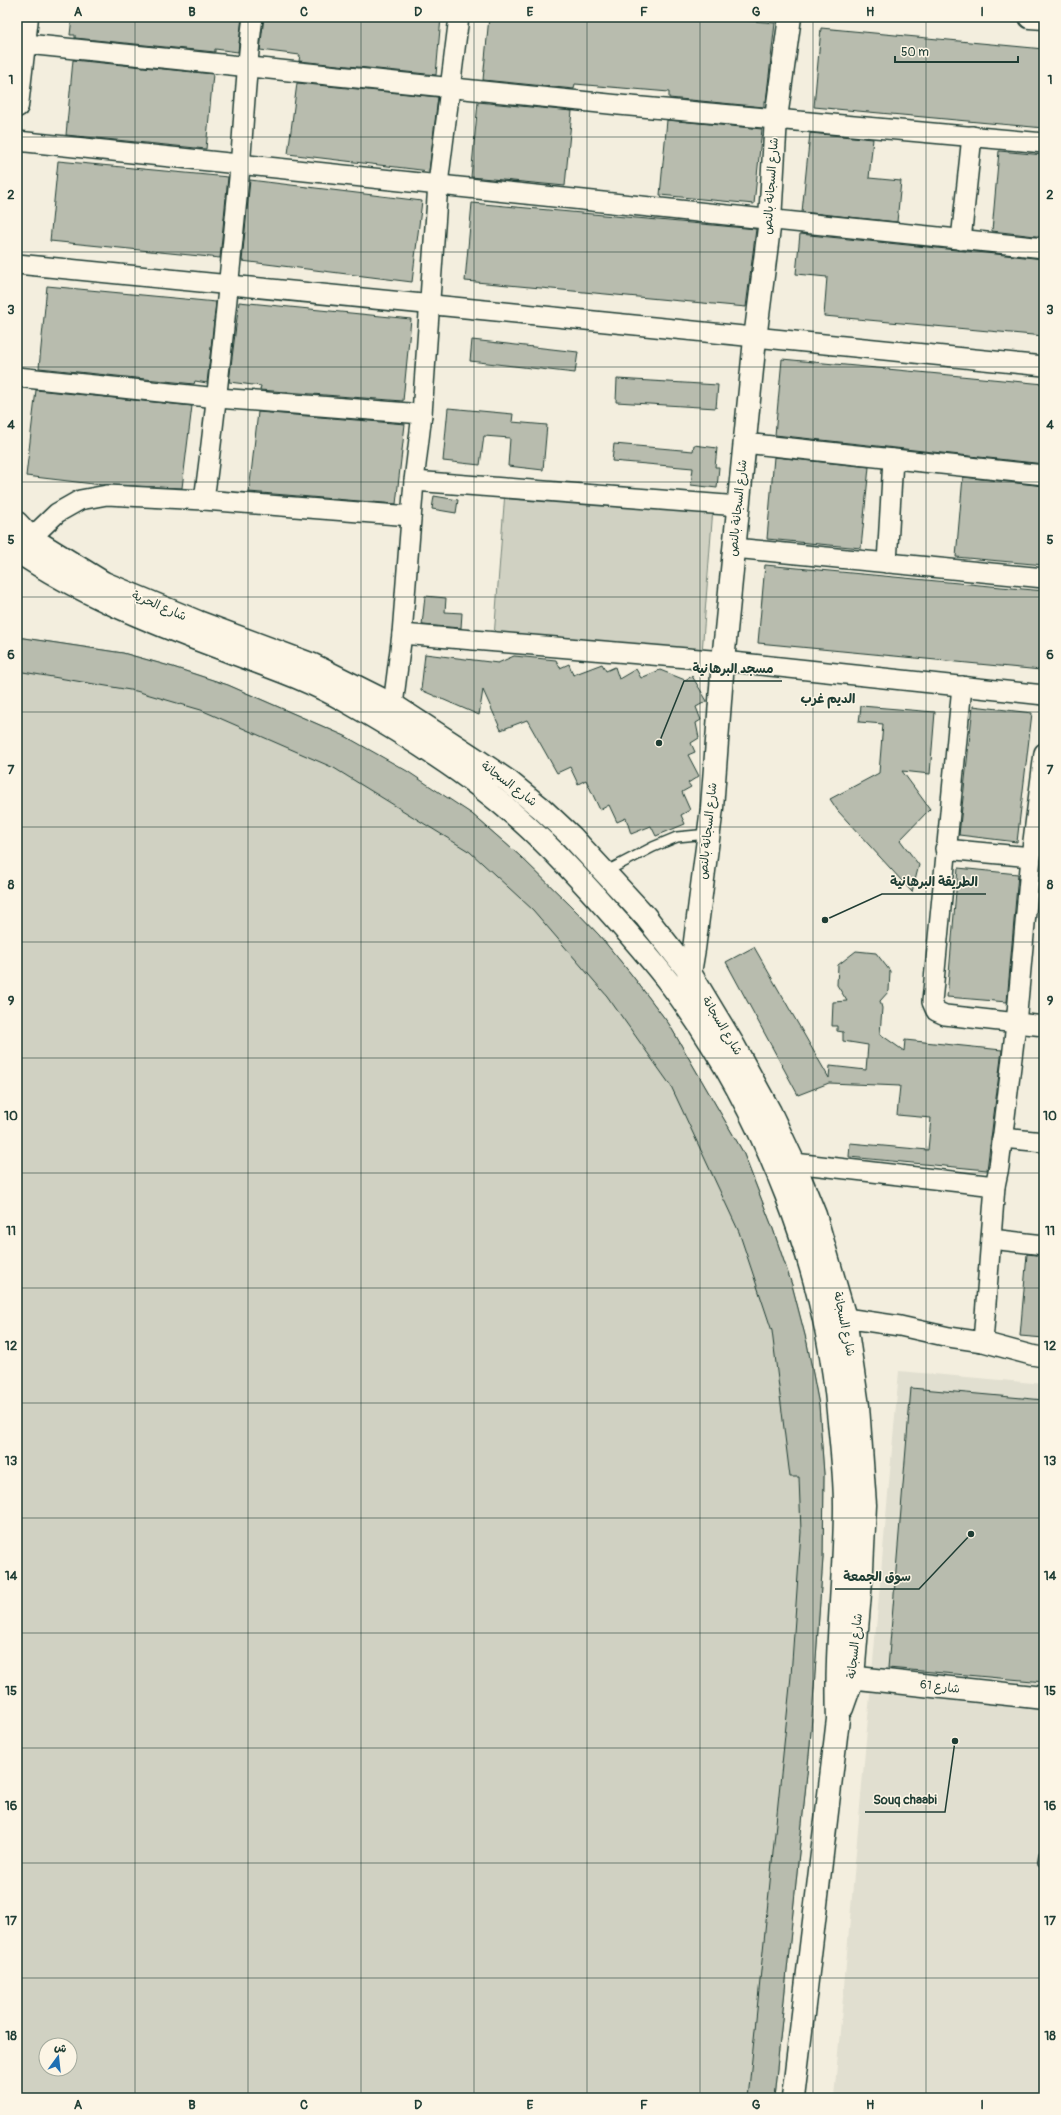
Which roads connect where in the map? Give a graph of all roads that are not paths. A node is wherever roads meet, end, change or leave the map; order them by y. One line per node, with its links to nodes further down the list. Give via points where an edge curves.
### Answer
1 (27, 17): 7 (main road)
2 (253, 17): 8 (street)
3 (459, 17): 9 (street)
4 (790, 17): 11 (main road, شارع السجانة بالنص)
5 (1030, 17): 6 (main road)
6 (1044, 18)
7 (21, 43): 8 (street); 10 (main road)
8 (246, 67): 9 (street); 15 (street)
9 (449, 88): 11 (street, via 619,106); 16 (street)
10 (17, 106)
11 (776, 118): 12 (street); 17 (main road, شارع السجانة بالنص)
12 (972, 136): 14 (street); 18 (street)
13 (17, 140): 15 (street)
14 (1044, 143)
15 (240, 163): 16 (street); 21 (street)
16 (438, 184): 17 (street); 22 (street)
17 (770, 220): 18 (street); 23 (main road, شارع السجانة بالنص)
18 (961, 240): 19 (street)
19 (1044, 248)
20 (17, 264): 21 (street)
21 (229, 283): 22 (street); 26 (street)
22 (430, 304): 23 (street); 27 (street)
23 (755, 339): 24 (street); 28 (main road, شارع السجانة بالنص)
24 (1044, 366)
25 (17, 377): 26 (street)
26 (218, 398): 27 (street); 32 (street)
27 (422, 414): 31 (street)
28 (744, 443): 29 (street); 33 (main road, شارع السجانة بالنص)
29 (893, 459): 30 (street); 37 (street)
30 (1044, 475)
31 (414, 481): 33 (street); 34 (street)
32 (204, 500): 34 (street); 35 (street, via 107,495 80,500)
33 (739, 506): 36 (main road, شارع السجانة بالنص)
34 (411, 516): 39 (street)
35 (22, 537): 41 (main road, شارع الحرية, via 104,583 205,625)
36 (734, 548): 37 (street); 40 (main road, شارع السجانة بالنص)
37 (887, 563): 38 (street)
38 (1044, 578)
39 (402, 634): 40 (street); 44 (street)
40 (723, 661): 42 (street); 46 (main road, شارع السجانة بالنص)
41 (311, 674): 44 (main road, شارع السجانة); 51 (main road, شارع السجانة, via 343,699 469,778 508,809 543,840 580,879 632,937)
42 (962, 686): 43 (street); 47 (street)
43 (1044, 695)
44 (393, 705): 49 (main road, شارع السجانة, via 508,781 546,813)
45 (1044, 754): 48 (street)
46 (708, 834): 49 (lane, via 677,837); 50 (main road, شارع السجانة بالنص)
47 (945, 849): 48 (street); 52 (street, via 932,1002 936,1011 945,1015)
48 (1031, 857): 52 (street)
49 (605, 872): 50 (main road, شارع السجانة, via 645,916)
50 (690, 973): 51 (main road, شارع السجانة بالنص); 56 (main road, شارع السجانة, via 734,1046)
51 (680, 997): 63 (main road, شارع السجانة, via 754,1121 796,1222 826,1322 838,1408 845,1506)
52 (1016, 1024): 53 (street); 54 (street)
53 (1044, 1026)
54 (1002, 1138): 55 (street); 57 (street)
55 (1044, 1142)
56 (794, 1163): 57 (street); 60 (main road, شارع السجانة, via 815,1215)
57 (995, 1186): 58 (street)
58 (991, 1239): 59 (street); 61 (street)
59 (1044, 1245)
60 (845, 1318): 61 (street); 63 (main road, شارع السجانة, via 858,1406 865,1505 862,1569)
61 (983, 1342): 62 (street)
62 (1044, 1356)
63 (845, 1676): 64 (main road, شارع 61); 65 (main road, شارع السجانة)
64 (1044, 1698)
65 (793, 2098)

